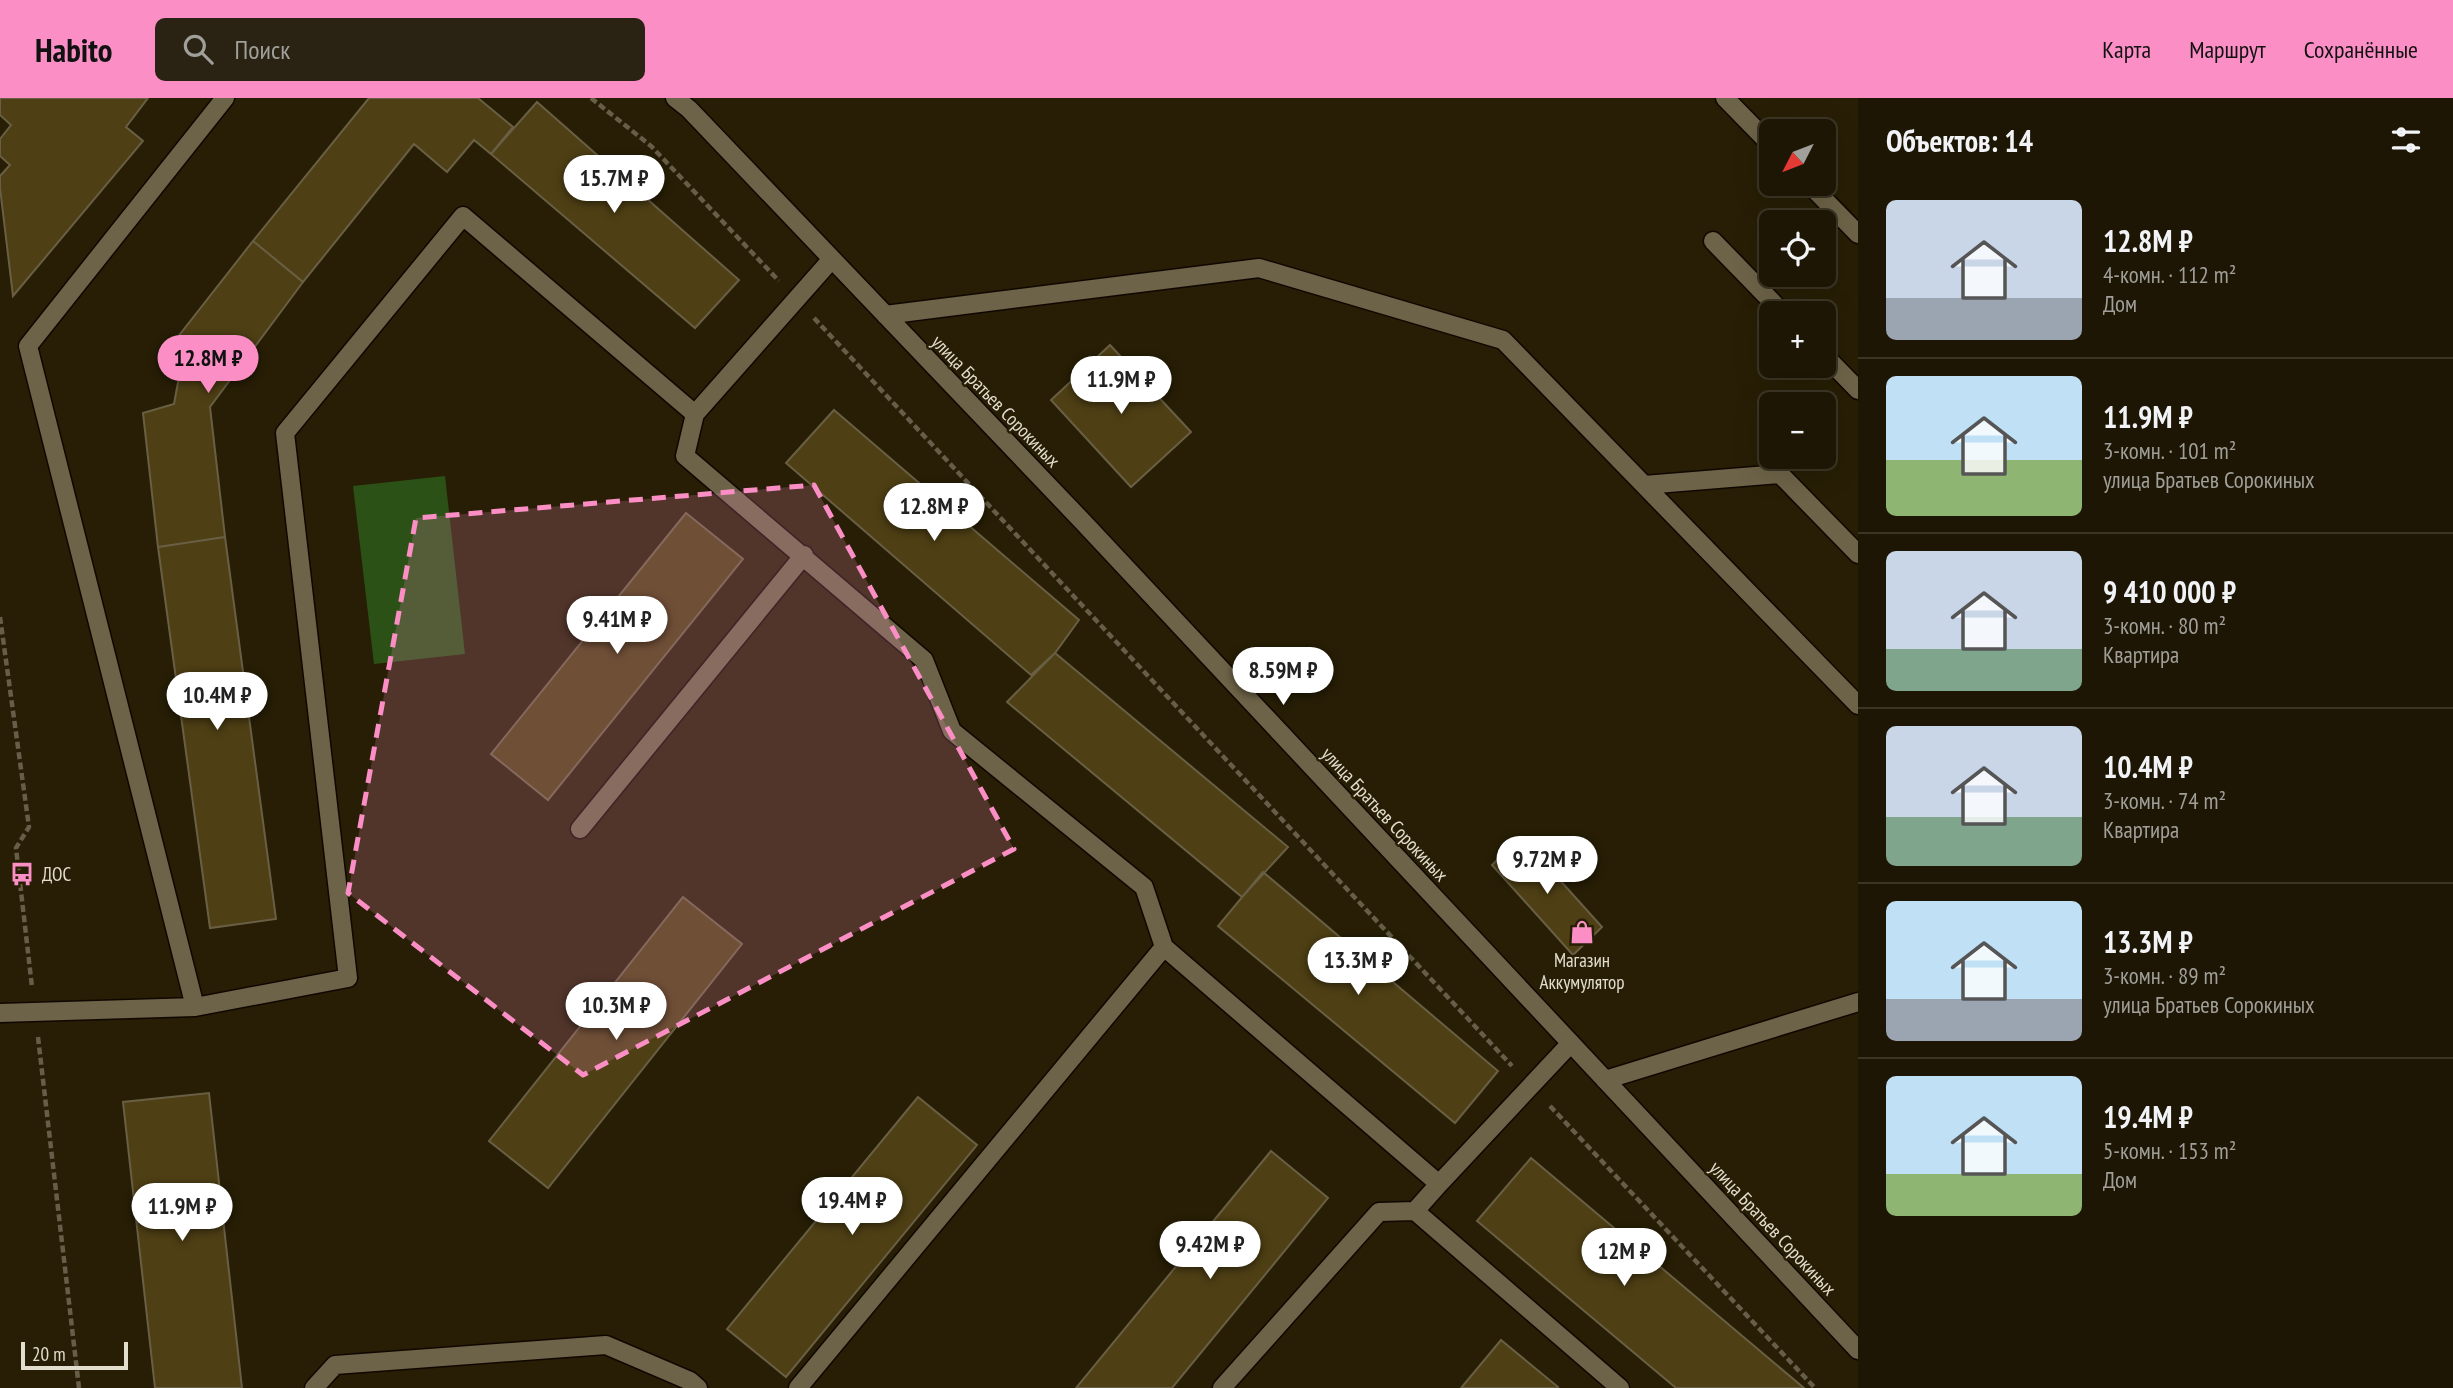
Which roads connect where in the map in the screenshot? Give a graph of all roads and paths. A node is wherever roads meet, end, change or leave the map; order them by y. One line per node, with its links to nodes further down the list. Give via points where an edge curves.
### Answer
1 (225, 98): 23 (street, via 28,346)
2 (591, 98): 10 (path, via 651,146)
3 (675, 98): 9 (street, улица Братьев Сорокиных)
4 (1725, 98): 5 (street)
5 (1759, 133)
6 (1821, 196): 7 (street)
7 (1858, 234)
8 (1713, 242): 11 (street)
9 (831, 260): 10 (street); 12 (street, улица Братьев Сорокиных)
10 (797, 299): 15 (street); 27 (path)
11 (1771, 301)
12 (885, 315): 16 (street, via 1259,268 1503,340); 25 (street, улица Братьев Сорокиных)
13 (1836, 367): 14 (street)
14 (1858, 390)
15 (695, 414): 18 (street, via 685,456); 23 (street, via 463,216 285,433 348,978)
16 (1644, 485): 17 (street, via 1780,474); 19 (street)
17 (1858, 554)
18 (804, 555): 20 (street); 21 (street, via 924,660 952,730 1144,887)
19 (1858, 705)
20 (580, 829)
21 (1164, 947): 28 (street); 33 (street)
22 (1858, 1002): 26 (street)
23 (195, 1007): 24 (street)
24 (0, 1013)
25 (1571, 1043): 26 (street, улица Братьев Сорокиных); 27 (street)
26 (1605, 1080): 30 (street, улица Братьев Сорокиных)
27 (1531, 1086): 28 (street); 36 (path)
28 (1439, 1184): 29 (street)
29 (1415, 1211): 34 (street, via 1379,1212); 35 (street)
30 (1858, 1350)
31 (314, 1388): 32 (street, via 335,1365 606,1345)
32 (698, 1388)
33 (798, 1388)
34 (1222, 1388)
35 (1620, 1388)
36 (1815, 1388)

